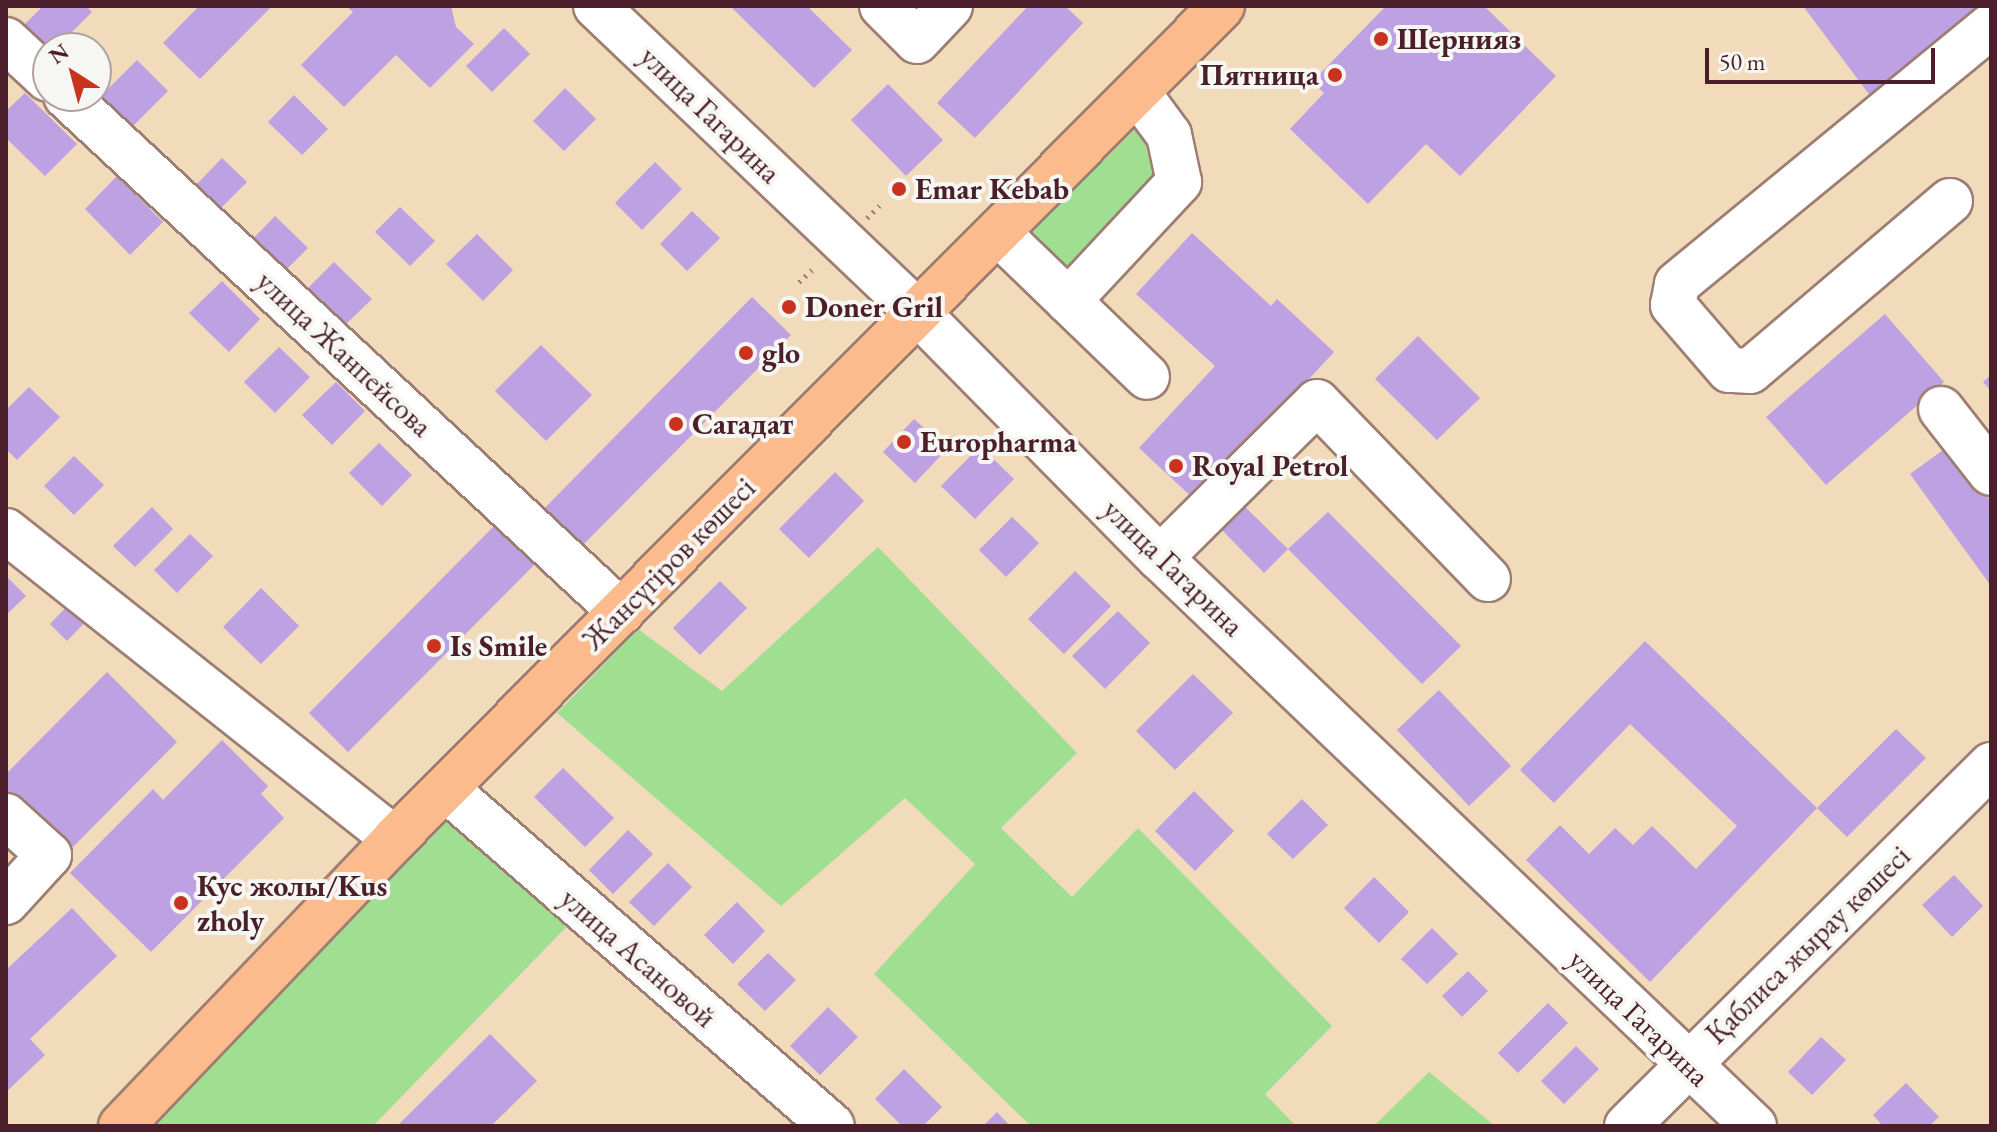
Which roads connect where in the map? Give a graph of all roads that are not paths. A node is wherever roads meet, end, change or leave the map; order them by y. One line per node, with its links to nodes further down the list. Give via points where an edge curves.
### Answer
1 (882, 6): 2 (street, via 917,41)
2 (950, 6)
3 (1222, 6): 8 (main road, Жансүгіров көшесі)
4 (602, 8): 13 (street, улица Гагарина)
5 (1991, 26): 10 (street, via 1677,284 1673,305 1729,370 1750,371)
6 (6, 40): 7 (street)
7 (32, 64)
8 (1138, 93): 11 (main road, Жансүгіров көшесі); 12 (street, via 1169,135 1179,182)
9 (83, 112): 20 (street, улица Жанпейсова)
10 (1950, 201)
11 (998, 233): 12 (street); 13 (main road, Жансүгіров көшесі)
12 (1068, 301): 14 (street)
13 (918, 313): 18 (street, улица Гагарина); 20 (main road, Жансүгіров көшесі)
14 (1147, 377)
15 (1941, 409): 16 (street)
16 (1991, 473)
17 (6, 531): 24 (street)
18 (1160, 558): 19 (street, via 1317,402); 26 (street, улица Гагарина)
19 (1488, 579)
20 (621, 612): 22 (main road, Жансүгіров көшесі)
21 (1991, 765): 26 (street, Қаблиса жырау көшесі)
22 (446, 789): 24 (main road, Жансүгіров көшесі); 28 (street, улица Асановой)
23 (6, 816): 25 (street, via 49,855)
24 (395, 839): 27 (main road, Жансүгіров көшесі)
25 (6, 902)
26 (1687, 1064): 29 (street, Қаблиса жырау көшесі); 30 (street, улица Гагарина)
27 (121, 1126)
28 (832, 1126)
29 (1627, 1126)
30 (1754, 1126)

